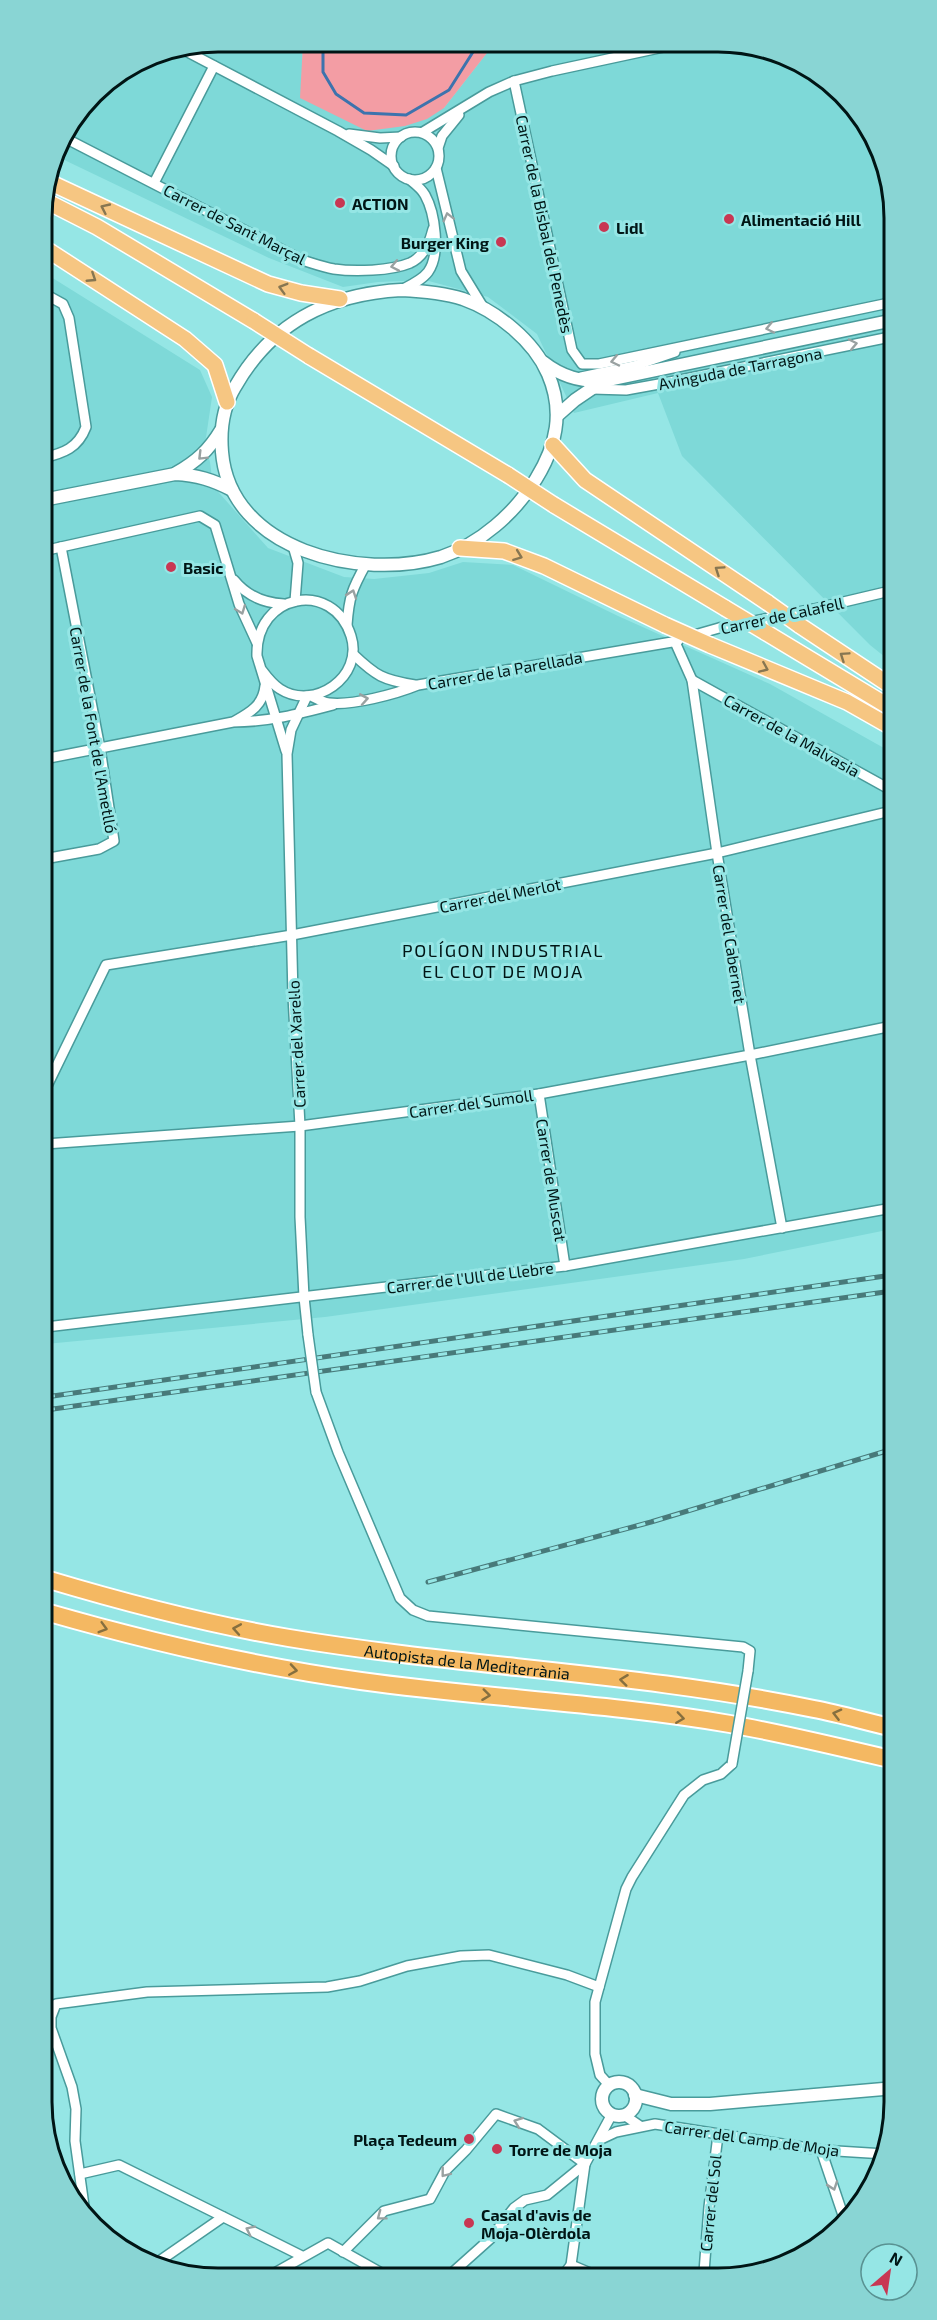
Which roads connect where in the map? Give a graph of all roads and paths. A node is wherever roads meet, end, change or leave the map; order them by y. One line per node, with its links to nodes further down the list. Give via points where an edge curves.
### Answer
1 (638, 52): 4 (street)
2 (193, 55): 3 (street)
3 (214, 66): 6 (street); 14 (street)
4 (514, 81): 5 (street); 28 (street, Carrer de la Bisbal del Penedès, via 572,350)
5 (466, 106): 7 (street); 10 (street, via 442,136)
6 (338, 131): 8 (street, via 358,136); 11 (street)
7 (423, 132): 8 (street); 10 (street, via 432,137)
8 (401, 137): 11 (street, via 392,148)
9 (72, 142): 14 (street, Carrer de Sant Marçal)
10 (438, 148): 12 (street)
11 (394, 166): 13 (street)
12 (436, 168): 13 (street, via 427,177); 23 (street, one-way to 12, via 461,271)
13 (408, 178): 17 (street, via 426,198)
14 (154, 183): 17 (street, Carrer de Sant Marçal, one-way to 14, via 430,242 411,262 366,270 334,269 302,260)
15 (56, 185): 21 (highway, one-way to 15, via 268,284)
16 (53, 205): 60 (highway, bridge, via 254,321)
17 (433, 229): 19 (street, via 436,244 428,273)
18 (53, 254): 32 (highway, one-way to 32, via 192,345 215,365)
19 (401, 290): 21 (street); 23 (street, via 455,297)
20 (53, 298): 36 (street, via 63,304 69,318 86,427 72,448)
21 (340, 299): 32 (street, via 297,319 276,336 246,370)
22 (884, 304): 26 (street, Avinguda de Tarragona, one-way to 26)
23 (484, 309): 27 (street, via 526,341)
24 (884, 322): 30 (street, Avinguda de Tarragona)
25 (884, 338): 31 (street, Avinguda de Tarragona, one-way to 25, via 626,390)
26 (688, 345): 28 (street, Avinguda de Tarragona, one-way to 28); 29 (street, Avinguda de Tarragona, via 660,359)
27 (543, 362): 29 (street, Avinguda de Tarragona); 33 (street)
28 (582, 364)
29 (572, 378): 30 (street, Avinguda de Tarragona)
30 (604, 381): 31 (street, Avinguda de Tarragona)
31 (589, 389): 33 (street, Avinguda de Tarragona)
32 (226, 402): 34 (street)
33 (558, 415): 35 (street)
34 (222, 429): 37 (street, one-way to 37, via 195,463); 38 (street, via 223,462)
35 (553, 446): 42 (street, via 528,492 513,509 481,537); 55 (highway, one-way to 35, bridge, via 585,480)
36 (53, 456)
37 (175, 474): 38 (street, via 196,475); 39 (street)
38 (232, 490): 40 (street, via 257,523)
39 (53, 498)
40 (293, 546): 44 (street); 47 (street, via 298,563)
41 (61, 547): 43 (street); 45 (street, via 200,516 215,525); 65 (street, Carrer de la Font de l'Ametlló)
42 (460, 548): 44 (street, via 423,561); 64 (highway, one-way to 64, bridge, via 504,551 534,562 665,626 847,702)
43 (53, 549)
44 (366, 564): 49 (street, one-way to 44, via 348,602)
45 (230, 576): 48 (street, via 257,599); 51 (street, one-way to 51)
46 (884, 592): 50 (street, Carrer de Calafell, via 719,628)
47 (295, 601): 48 (street); 49 (street, via 325,605)
48 (285, 604): 51 (street, via 266,620)
49 (347, 625): 52 (street)
50 (675, 642): 54 (street, Carrer del Cabernet); 57 (street, Carrer de la Parellada)
51 (257, 643): 53 (street)
52 (353, 654): 57 (street, via 389,681); 58 (street, via 349,669 339,682 327,692)
53 (261, 669): 56 (street); 58 (street, via 281,690)
54 (692, 680): 68 (street, Carrer de la Malvasia); 70 (street, Carrer del Cabernet)
55 (884, 681)
56 (266, 682): 62 (street); 63 (street, Carrer de la Parellada, via 261,701)
57 (418, 685): 59 (street, Carrer de la Parellada, one-way to 57, via 394,694)
58 (309, 696): 59 (street, Carrer de la Parellada); 61 (street)
59 (338, 704): 61 (street, Carrer de la Parellada)
60 (884, 704)
61 (297, 715): 62 (street, Carrer de la Parellada); 66 (street)
62 (277, 719): 63 (street, Carrer de la Parellada); 66 (street)
63 (233, 722): 65 (street, Carrer de la Parellada)
64 (884, 723)
65 (100, 748): 67 (street, Carrer de la Parellada); 71 (street, Carrer de la Font de l'Ametlló, via 114,841 99,849)
66 (286, 754): 72 (street, Carrer del Xarel·lo)
67 (53, 757)
68 (884, 786)
69 (884, 813): 70 (street, Carrer del Merlot)
70 (717, 853): 72 (street, Carrer del Merlot); 74 (street, Carrer del Cabernet)
71 (53, 857)
72 (292, 935): 75 (street, Carrer del Merlot, via 106,965); 77 (street, Carrer del Xarel·lo)
73 (884, 1027): 74 (street, Carrer del Sumoll)
74 (750, 1055): 76 (street, Carrer del Sumoll); 80 (street, Carrer del Cabernet)
75 (53, 1075)
76 (539, 1094): 77 (street, Carrer del Sumoll); 81 (street, Carrer de Muscat)
77 (300, 1126): 78 (street, Carrer del Sumoll); 82 (street, Carrer del Xarel·lo)
78 (53, 1143)
79 (884, 1209): 80 (street, Carrer de l'Ull de Llebre)
80 (782, 1228): 81 (street, Carrer de l'Ull de Llebre)
81 (566, 1266): 82 (street, Carrer de l'Ull de Llebre)
82 (304, 1297): 83 (street, Carrer de l'Ull de Llebre); 88 (street, Carrer del Xarel·lo, bridge, via 316,1392 400,1598 412,1610 428,1616 742,1647 750,1651 732,1764 684,1795 632,1877)
83 (52, 1326)
84 (52, 1582): 86 (highway, Autopista de la Mediterrània, one-way to 84, via 704,1690 289,1638 180,1616)
85 (52, 1614): 87 (highway, Autopista de la Mediterrània, one-way to 87, via 178,1647 281,1668 729,1724)
86 (884, 1726)
87 (884, 1758)
88 (599, 1987): 89 (street, via 489,1955 461,1956 327,1987 147,1992 56,2004); 91 (street, via 595,2001 595,2054 600,2075)
89 (52, 2014)
90 (52, 2031): 101 (street, via 72,2087)
91 (609, 2085): 93 (street, via 625,2083); 94 (street, via 602,2098 605,2108)
92 (884, 2089): 93 (street, via 710,2104 671,2104)
93 (635, 2095): 94 (street, via 632,2109)
94 (618, 2115): 95 (street, Carrer del Camp de Moja); 97 (street)
95 (640, 2127): 96 (street, Carrer del Camp de Moja, via 655,2124); 97 (street)
96 (718, 2135): 98 (street, Carrer del Camp de Moja); 112 (street, Carrer del Sol)
97 (599, 2140): 100 (street)
98 (821, 2150): 99 (street, Carrer del Camp de Moja); 103 (street, one-way to 103)
99 (876, 2153)
100 (585, 2164): 105 (street, one-way to 105, via 537,2129 496,2114 446,2171 430,2199 384,2211); 110 (street, via 547,2195 525,2200 514,2208 490,2239); 111 (street)
101 (80, 2174): 102 (street); 104 (street, via 119,2165)
102 (83, 2196)
103 (842, 2212)
104 (223, 2217): 106 (street, one-way to 104); 107 (street)
105 (343, 2252): 106 (street, via 328,2243); 109 (street)
106 (302, 2256): 108 (street)
107 (163, 2258)
108 (283, 2268)
109 (372, 2268)
110 (458, 2268)
111 (568, 2268)
112 (704, 2268)

